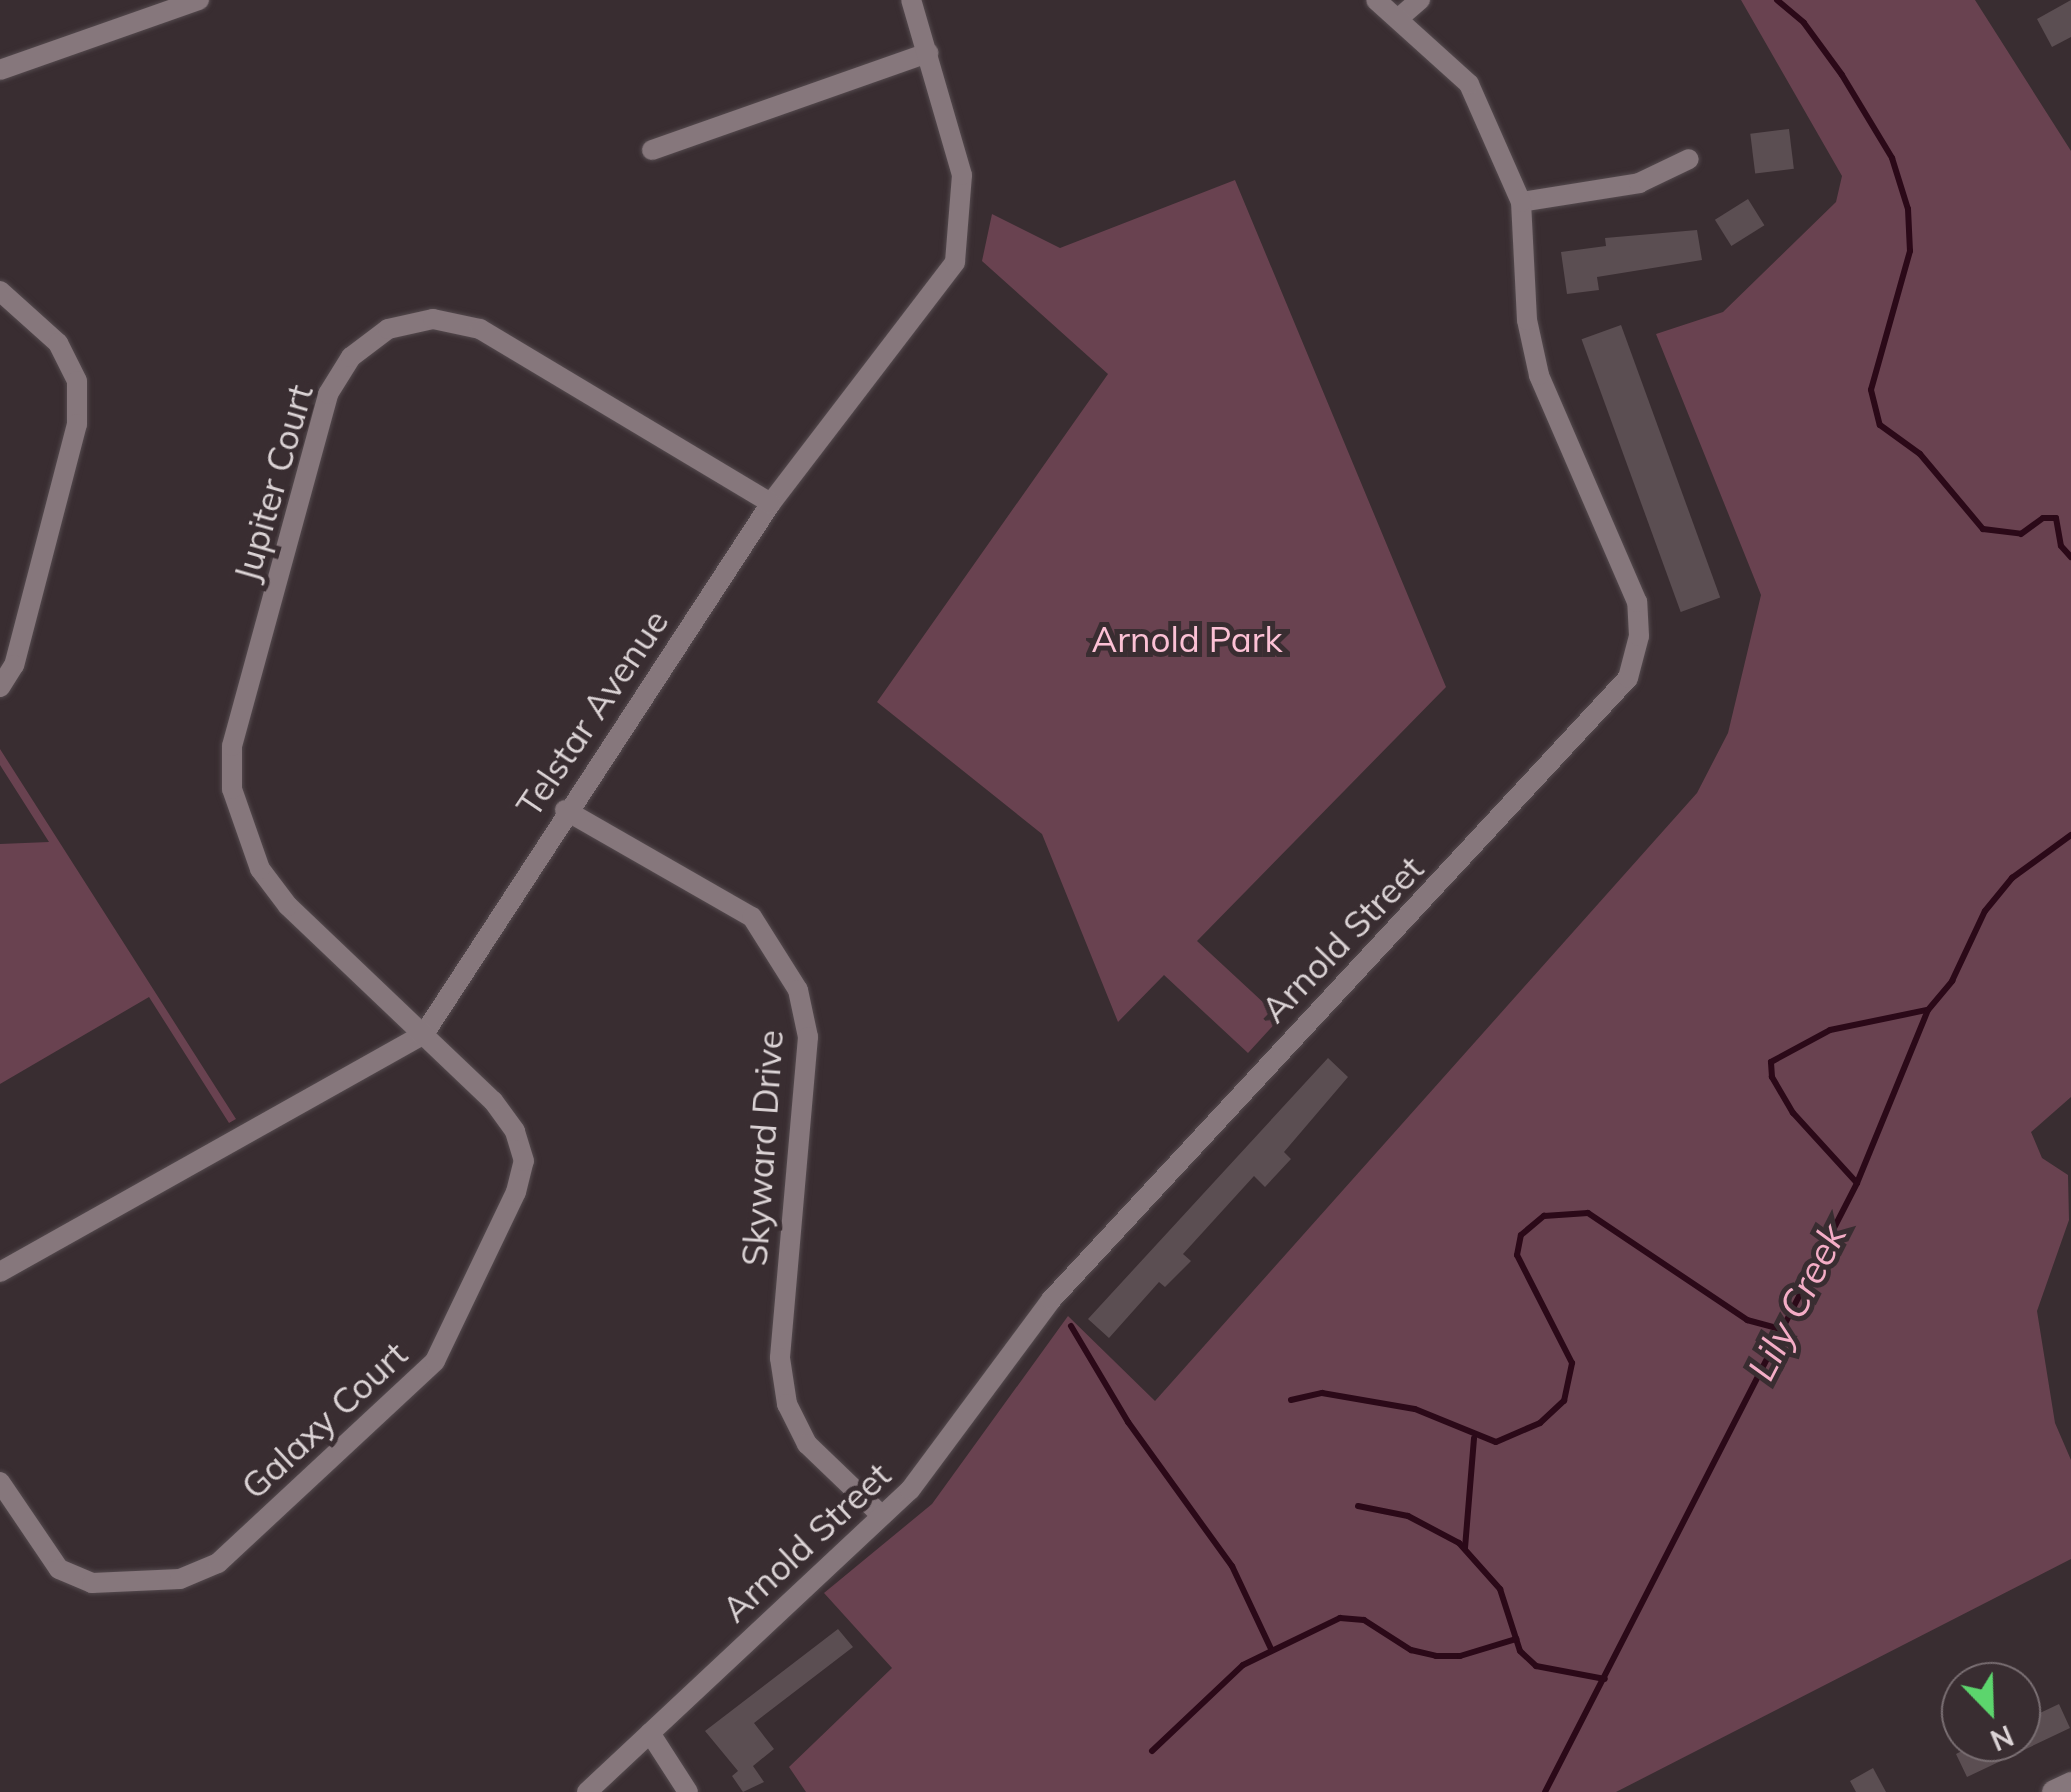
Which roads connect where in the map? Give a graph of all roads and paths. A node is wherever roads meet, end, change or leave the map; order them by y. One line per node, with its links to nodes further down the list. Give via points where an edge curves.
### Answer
1 (199, 0): 7 (street)
2 (912, 0): 6 (street, Telstar Avenue)
3 (1376, 0): 5 (street, Arnold Street)
4 (1420, 0): 5 (street)
5 (1399, 18): 10 (street, Arnold Street, via 1469,84)
6 (928, 53): 8 (street); 12 (street, Telstar Avenue, via 962,175 955,262)
7 (0, 70)
8 (652, 150)
9 (1689, 159): 10 (street, via 1639,183)
10 (1521, 202): 18 (street, Arnold Street, via 1527,320 1545,397 1638,602 1640,636 1628,678 1051,1300 926,1472)
11 (0, 291): 13 (street, via 58,344 78,396 77,424 14,665)
12 (771, 502): 14 (street, Telstar Avenue); 15 (street, Jupiter Court, via 480,329 433,319 388,329 351,356 328,394 232,746 232,789 260,869 288,906)
13 (0, 687)
14 (565, 810): 15 (street, Telstar Avenue); 18 (street, Skyward Drive, via 752,918 798,990 808,1037 782,1373 787,1404 807,1444)
15 (424, 1034): 16 (street, Telstar Avenue); 17 (street, Galaxy Court, via 493,1100 515,1131 524,1160 516,1192 435,1360 218,1562 180,1579 92,1582 59,1569)
16 (0, 1272)
17 (0, 1482)
18 (881, 1516): 19 (street, Arnold Street)
19 (650, 1734): 21 (street, Arnold Street); 22 (street)
20 (2071, 1784): 23 (street)
21 (586, 1792)
22 (688, 1792)
23 (2054, 1792)

